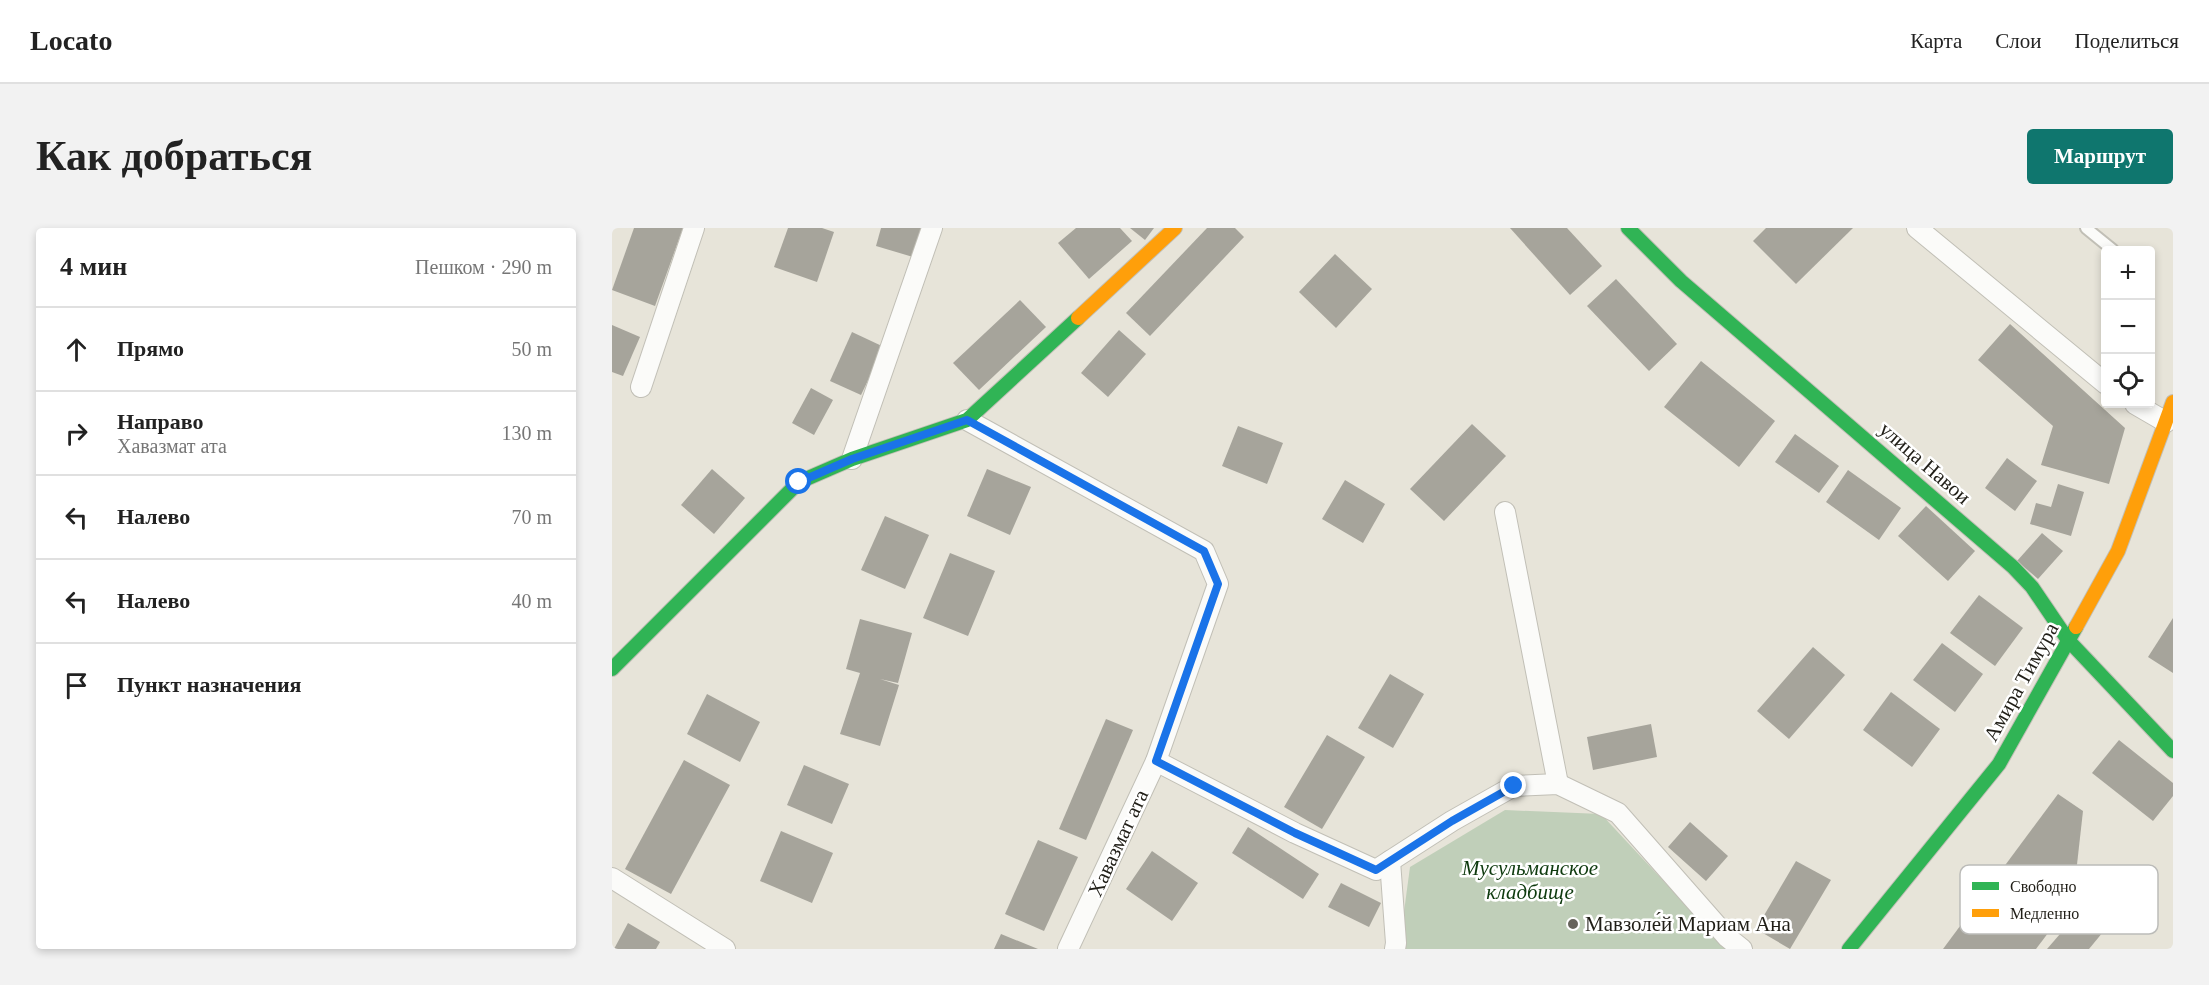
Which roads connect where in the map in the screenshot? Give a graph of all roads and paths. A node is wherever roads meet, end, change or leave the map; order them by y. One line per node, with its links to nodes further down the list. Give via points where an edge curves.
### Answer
1 (694, 228): 9 (street)
2 (932, 228): 14 (street)
3 (1175, 228): 12 (street)
4 (1628, 228): 16 (street, улица Навои, via 1681,281 2013,567 2032,587)
5 (1917, 228): 8 (street)
6 (2086, 228): 7 (lane)
7 (2108, 246)
8 (2101, 380)
9 (641, 387)
10 (2173, 402): 13 (street, Амира Тимура)
11 (2142, 408): 13 (street)
12 (967, 420): 14 (street); 19 (street, Хавазмат ата, via 1204,551 1218,584)
13 (2166, 422): 16 (street, Амира Тимура, via 2118,551)
14 (852, 459): 17 (street, via 799,482)
15 (1505, 512): 20 (street)
16 (2068, 640): 18 (street, улица Навои); 27 (street, Амира Тимура, via 1999,764)
17 (612, 669)
18 (2173, 751)
19 (1156, 761): 21 (street, via 1376,870); 24 (street, Хавазмат ата)
20 (1558, 784): 21 (street, via 1514,786); 26 (street, via 1618,813)
21 (1390, 861): 25 (street)
22 (612, 878): 23 (street)
23 (725, 949)
24 (1068, 949)
25 (1395, 949)
26 (1742, 949)
27 (1849, 949)

